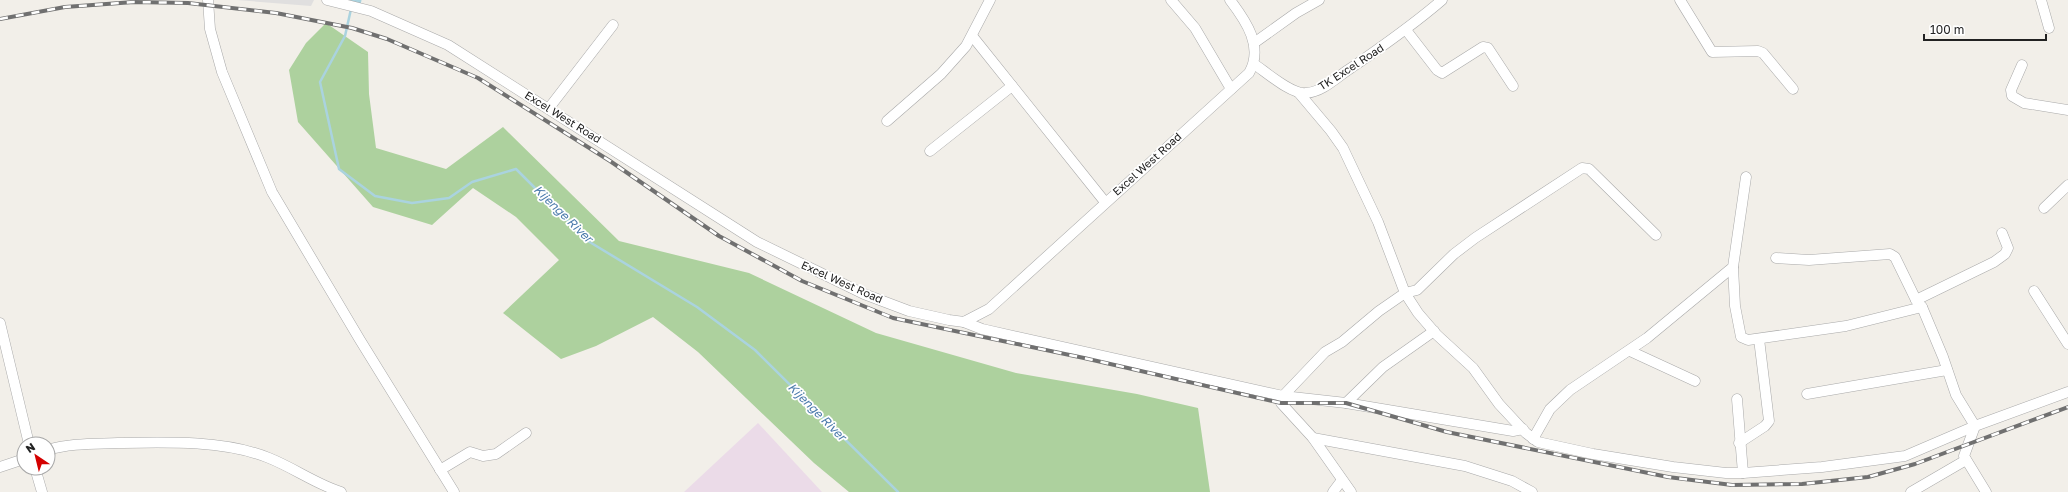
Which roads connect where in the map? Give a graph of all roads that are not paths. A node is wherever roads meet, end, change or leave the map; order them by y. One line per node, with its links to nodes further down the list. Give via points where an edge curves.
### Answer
1 (208, 0): 62 (street, via 210,29 222,72 272,192)
2 (327, 0): 23 (street, Excel West Road, via 371,11 448,45)
3 (990, 0): 14 (street)
4 (1171, 0): 20 (street, via 1195,28)
5 (1230, 0): 15 (street, via 1245,22)
6 (1319, 0): 10 (street)
7 (1442, 0): 13 (street, TK Excel Road)
8 (1680, 0): 21 (street, via 1712,52 1763,53)
9 (2041, 0): 12 (street)
10 (1300, 4): 15 (street)
11 (613, 25): 23 (street)
12 (2049, 28)
13 (1406, 30): 19 (street, via 1442,73 1483,47 1488,48); 22 (street, TK Excel Road, via 1332,82 1310,92)
14 (972, 37): 18 (street); 25 (street, via 941,74)
15 (1254, 43): 16 (street)
16 (1254, 64): 20 (street, Excel West Road); 22 (street)
17 (2022, 65): 24 (street, via 2011,90 2012,96 2024,103)
18 (1012, 86): 26 (street); 29 (street)
19 (1513, 86)
20 (1232, 89): 29 (street, Excel West Road)
21 (1793, 89)
22 (1299, 93): 36 (street, via 1342,148 1381,229)
23 (549, 108): 38 (street, Excel West Road, via 770,248 864,294 909,311)
24 (2068, 110)
25 (887, 121)
26 (930, 151)
27 (1746, 177): 34 (street)
28 (2068, 185): 30 (street)
29 (1105, 202): 38 (street, Excel West Road, via 989,309)
30 (2044, 208)
31 (2002, 233): 37 (street, via 2008,245 2005,254)
32 (1656, 235): 36 (street, via 1589,169 1582,168 1475,238 1454,254 1417,290)
33 (1776, 258): 37 (street, via 1809,260 1893,254)
34 (1733, 267): 41 (street, via 1735,306 1740,334 1744,339); 43 (street)
35 (2034, 291): 42 (street)
36 (1405, 293): 40 (street); 49 (street, via 1342,342 1325,352)
37 (1919, 303): 41 (street, via 1846,326); 44 (street)
38 (964, 322): 49 (street, via 982,329)
39 (0, 323): 54 (street)
40 (1434, 331): 50 (street, via 1383,367); 52 (street, via 1473,368 1499,404)
41 (1759, 339): 57 (street, via 1769,421)
42 (2068, 344)
43 (1630, 351): 45 (street); 56 (street, via 1570,390 1550,409)
44 (1947, 370): 47 (street); 51 (street, via 1956,395)
45 (1695, 381)
46 (2068, 392): 51 (street)
47 (1807, 394)
48 (1737, 399): 57 (street)
49 (1282, 400): 50 (street); 55 (street)
50 (1346, 403): 52 (street, via 1513,431)
51 (1975, 426): 59 (street, via 1964,452); 63 (street, via 1905,456)
52 (1523, 429): 56 (street)
53 (526, 433): 62 (street, via 496,454 483,456 470,452)
54 (27, 436)
55 (1313, 438): 65 (street); 71 (street, via 1465,466 1512,481)
56 (1533, 439): 63 (street, via 1559,448 1673,467)
57 (1739, 443): 63 (street)
58 (56, 448): 67 (street, via 135,443 198,444 232,448 269,458)
59 (1966, 460): 72 (street); 73 (street)
60 (16, 462): 61 (street)
61 (0, 467)
62 (440, 470): 68 (street)
63 (1743, 473)
64 (37, 476): 66 (street)
65 (1342, 480): 69 (street); 70 (street)
66 (42, 492)
67 (341, 492)
68 (454, 492)
69 (1333, 492)
70 (1351, 492)
71 (1532, 492)
72 (1911, 492)
73 (1986, 492)

